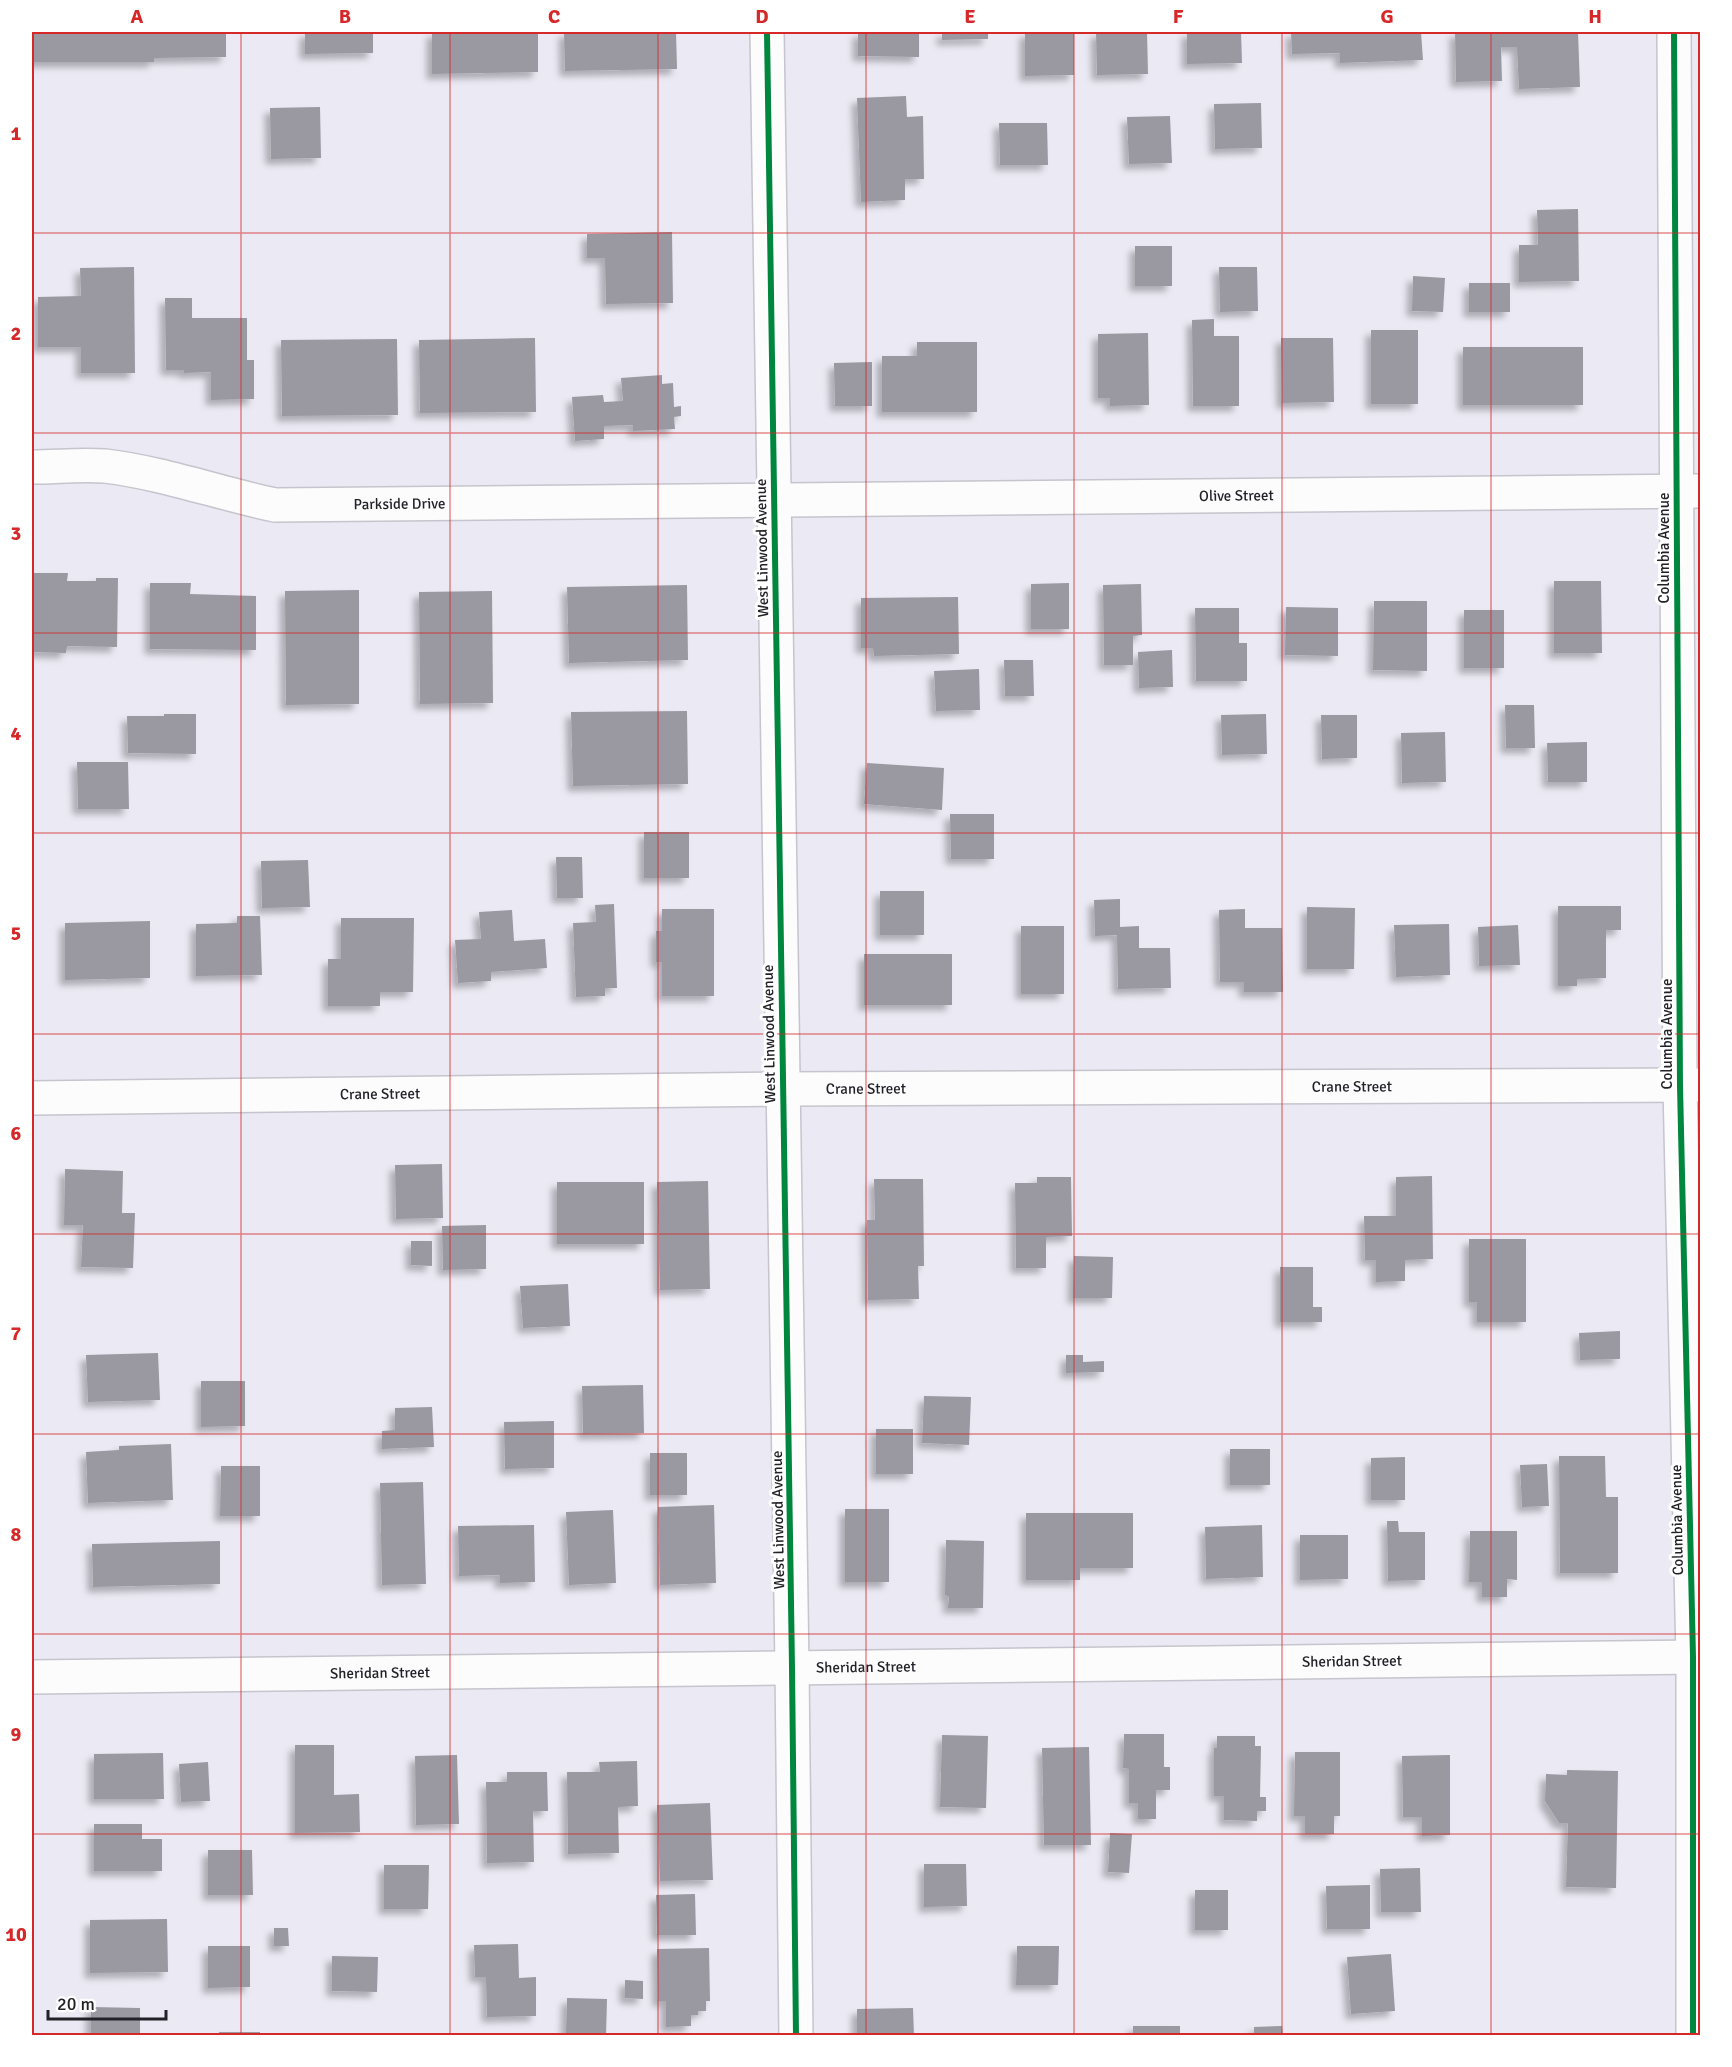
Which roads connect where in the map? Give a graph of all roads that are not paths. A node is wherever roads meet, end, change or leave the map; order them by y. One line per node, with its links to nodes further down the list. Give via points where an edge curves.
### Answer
1 (767, 32): 5 (street, West Linwood Avenue)
2 (1674, 32): 4 (street, Columbia Avenue)
3 (32, 467): 5 (street, Parkside Drive, via 103,466 152,474 275,505)
4 (1688, 491): 5 (street, Olive Street); 6 (street, Columbia Avenue)
5 (773, 499): 7 (street, West Linwood Avenue)
6 (1690, 1086): 7 (street, Crane Street); 9 (street, Columbia Avenue)
7 (782, 1089): 8 (street, Crane Street); 10 (street, West Linwood Avenue)
8 (32, 1098)
9 (1697, 1658): 10 (street, Sheridan Street); 13 (street, Columbia Avenue)
10 (792, 1667): 11 (street, Sheridan Street); 12 (street, West Linwood Avenue)
11 (32, 1677)
12 (796, 2036)
13 (1693, 2036)

